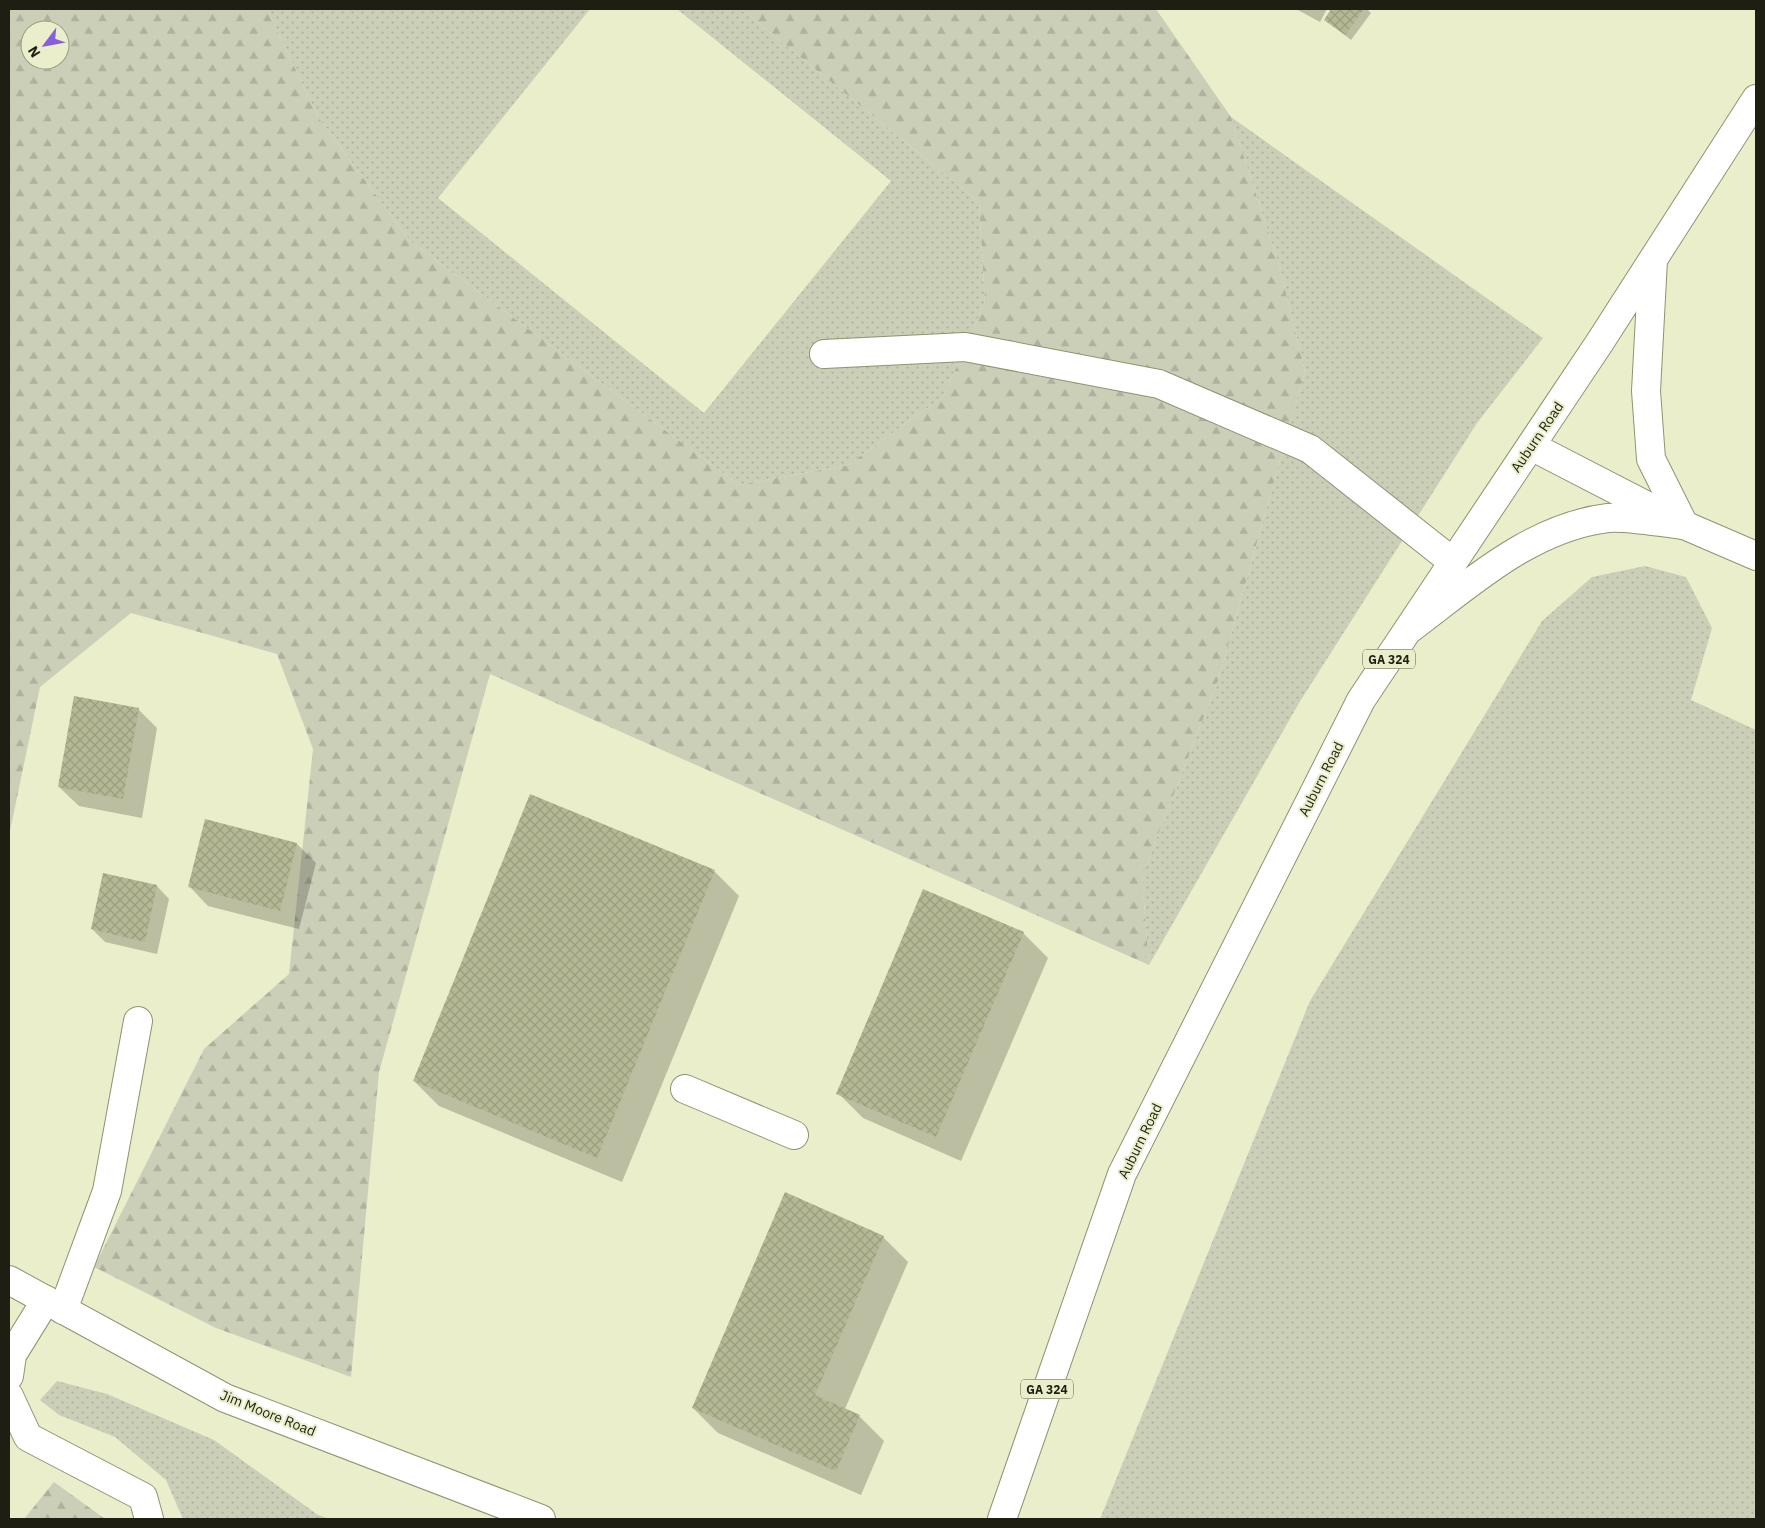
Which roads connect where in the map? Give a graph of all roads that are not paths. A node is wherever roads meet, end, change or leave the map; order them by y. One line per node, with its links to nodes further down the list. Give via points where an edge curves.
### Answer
1 (1756, 99): 2 (main road, Auburn Road / GA 324)
2 (1653, 260): 4 (main road, Auburn Road / GA 324); 5 (main road, via 1646,391 1651,459)
3 (824, 354): 7 (main road, via 965,348 1158,384 1310,449)
4 (1531, 446): 5 (main road); 7 (main road, Auburn Road / GA 324)
5 (1684, 525): 6 (main road); 8 (main road, via 1609,518 1560,529 1499,562)
6 (1756, 556)
7 (1454, 562): 8 (main road, Auburn Road / GA 324)
8 (1408, 631): 19 (main road, Auburn Road / GA 324, via 1361,700 1122,1174)
9 (138, 1021): 13 (main road, via 107,1191)
10 (686, 1089): 11 (main road)
11 (794, 1135)
12 (9, 1280): 13 (main road, Jim Moore Road)
13 (54, 1305): 14 (main road, via 12,1355); 16 (main road, Jim Moore Road, via 225,1398)
14 (9, 1376)
15 (9, 1396): 17 (main road, via 28,1437 143,1497)
16 (512, 1514): 18 (main road, Jim Moore Road)
17 (150, 1519)
18 (541, 1519)
19 (1002, 1519)

